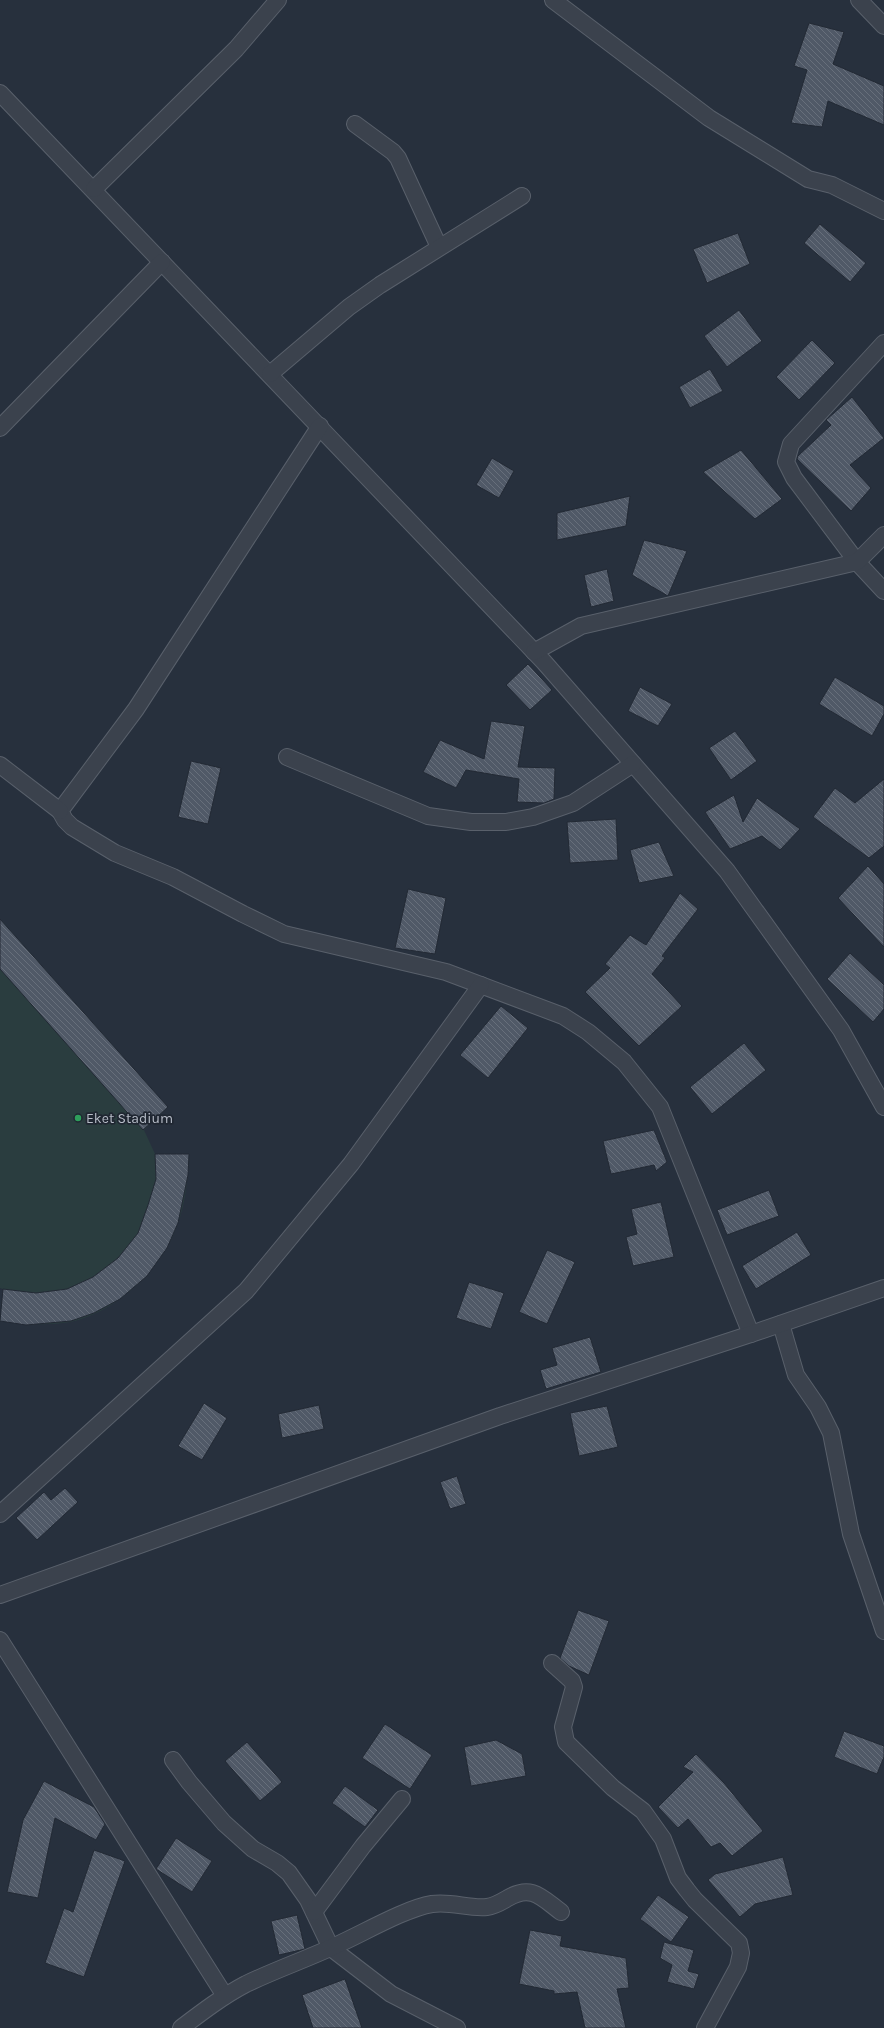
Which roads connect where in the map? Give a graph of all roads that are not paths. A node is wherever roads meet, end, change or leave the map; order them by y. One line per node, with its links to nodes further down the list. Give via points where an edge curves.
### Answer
1 (278, 0): 7 (street, via 236,49)
2 (553, 0): 9 (street, via 709,118 808,179 832,185)
3 (859, 0): 4 (street)
4 (884, 26)
5 (0, 93): 7 (street)
6 (355, 124): 10 (street, via 398,158)
7 (94, 189): 11 (street)
8 (522, 196): 10 (street)
9 (884, 211)
10 (440, 247): 13 (street, via 349,307)
11 (162, 262): 13 (street); 15 (street)
12 (884, 343): 17 (street, via 791,444 786,462 794,478)
13 (270, 374): 14 (street)
14 (320, 426): 19 (street); 23 (street, via 136,709)
15 (0, 428)
16 (884, 535): 17 (street)
17 (857, 562): 18 (street); 19 (street, via 581,626)
18 (884, 591)
19 (534, 652): 21 (street)
20 (287, 757): 21 (street, via 428,816 471,822 506,822 533,817 573,803)
21 (633, 764): 25 (street, via 727,871 841,1030)
22 (0, 765): 23 (street)
23 (60, 811): 24 (street, via 72,827 115,853 173,877 284,934 446,972)
24 (481, 985): 28 (street, via 563,1016 588,1032 624,1062 660,1107); 29 (street, via 351,1164 246,1291)
25 (884, 1107)
26 (884, 1288): 27 (street)
27 (781, 1324): 28 (street); 31 (street, via 796,1375 818,1407 831,1433 851,1534)
28 (751, 1334): 30 (street, via 500,1416)
29 (0, 1514)
30 (0, 1595)
31 (884, 1631)
32 (0, 1640): 39 (street)
33 (552, 1663): 42 (street, via 572,1681 574,1687 563,1727 566,1742 613,1788 643,1811 663,1839 678,1878 686,1890 739,1943 741,1953 738,1967)
34 (173, 1760): 36 (street, via 224,1823 253,1849 289,1872)
35 (402, 1799): 36 (street)
36 (314, 1912): 38 (street)
37 (561, 1912): 38 (street, via 530,1892 517,1893 494,1906 484,1908 452,1903 431,1904 400,1915)
38 (331, 1948): 39 (street); 41 (street, via 391,1994)
39 (225, 1996): 40 (street)
40 (181, 2028)
41 (457, 2028)
42 (705, 2028)

